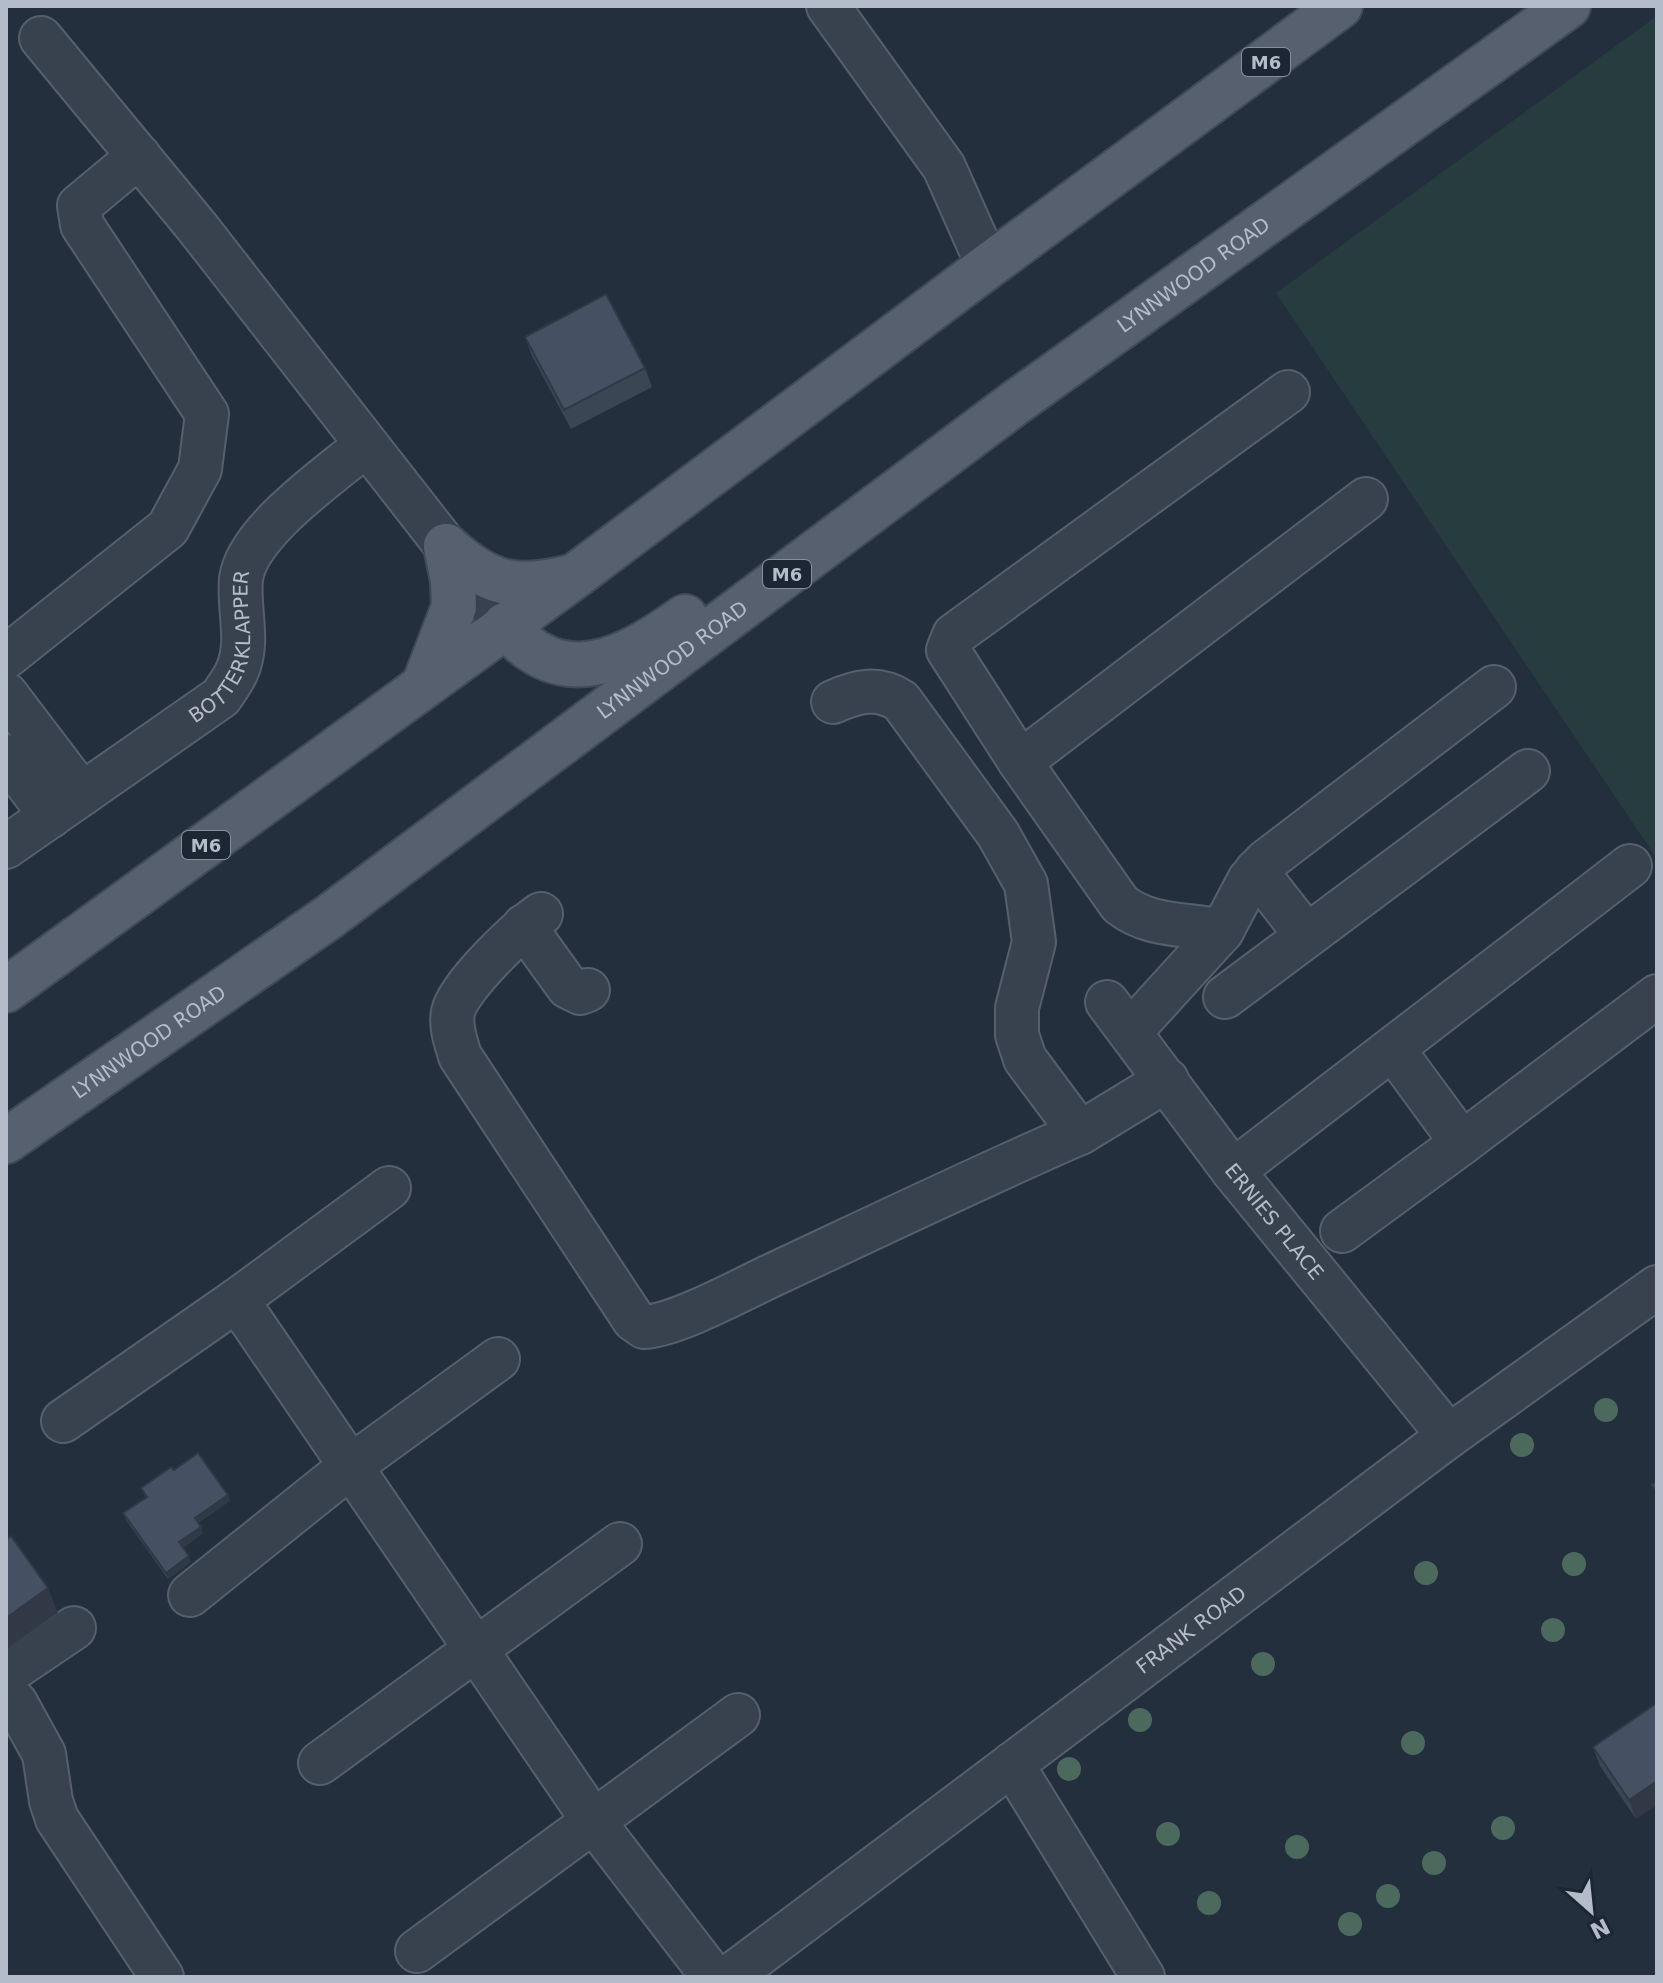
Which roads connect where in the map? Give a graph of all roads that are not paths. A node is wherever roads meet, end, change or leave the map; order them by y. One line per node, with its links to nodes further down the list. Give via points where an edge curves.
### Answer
1 (828, 6): 6 (street, via 944,167)
2 (1340, 6): 6 (main road, M6)
3 (1568, 6): 8 (main road, LYNNWOOD ROAD / M6)
4 (41, 38): 5 (street)
5 (139, 156): 9 (street); 14 (street, via 79,206 82,225 207,414 200,469 168,528)
6 (988, 266): 12 (main road, M6)
7 (1288, 392): 20 (street, via 954,635 948,650)
8 (1015, 403): 13 (main road, via 807,528 649,643 613,660 581,665 548,658 523,647); 35 (main road, LYNNWOOD ROAD / M6, via 329,917)
9 (366, 445): 11 (street); 22 (street, BOTTERKLAPPER, via 291,507 248,556 241,577 243,649 221,697)
10 (1366, 499): 20 (street)
11 (446, 546): 12 (main road, via 491,578 536,586); 13 (street); 15 (main road, via 454,607)
12 (575, 576): 13 (main road, M6)
13 (505, 625): 15 (main road, M6)
14 (6, 657)
15 (424, 686): 28 (main road, M6)
16 (1494, 687): 25 (street)
17 (6, 694): 22 (street)
18 (833, 702): 34 (street, via 867,690 901,701 998,834 1026,884 1034,942 1017,1008 1017,1035 1025,1059)
19 (6, 756): 22 (street)
20 (1020, 762): 26 (street, via 1120,904 1154,922)
21 (1528, 771): 27 (street)
22 (66, 805): 23 (street, BOTTERKLAPPER)
23 (6, 847)
24 (1630, 866): 32 (street)
25 (1256, 871): 26 (street); 27 (street)
26 (1222, 931): 33 (street, ERNIES PLACE, via 1118,1017)
27 (1306, 935): 31 (street)
28 (6, 990)
29 (588, 990): 34 (street, via 580,993 568,987 532,920 459,995 453,1031 460,1056 634,1320 644,1327 718,1301)
30 (1657, 996): 36 (street)
31 (1225, 997)
32 (1393, 1049): 36 (street); 37 (street)
33 (1167, 1080): 34 (street); 37 (street, ERNIES PLACE)
34 (1080, 1133)
35 (6, 1141)
36 (1462, 1143): 39 (street)
37 (1233, 1171): 44 (street, ERNIES PLACE)
38 (389, 1188): 41 (street)
39 (1342, 1231)
40 (1657, 1287): 44 (street, FRANK ROAD)
41 (237, 1300): 43 (street); 45 (street)
42 (498, 1359): 45 (street)
43 (63, 1421)
44 (1449, 1436): 53 (street, FRANK ROAD)
45 (351, 1466): 47 (street); 49 (street)
46 (620, 1544): 49 (street)
47 (190, 1595)
48 (74, 1628): 50 (street)
49 (476, 1649): 52 (street); 54 (street)
50 (11, 1688): 56 (street, via 44,1754 57,1819)
51 (738, 1715): 54 (street)
52 (320, 1763)
53 (1012, 1764): 58 (street, FRANK ROAD); 59 (street)
54 (594, 1822): 55 (street); 57 (street)
55 (417, 1951)
56 (162, 1977)
57 (713, 1977)
58 (729, 1977)
59 (1143, 1977)

